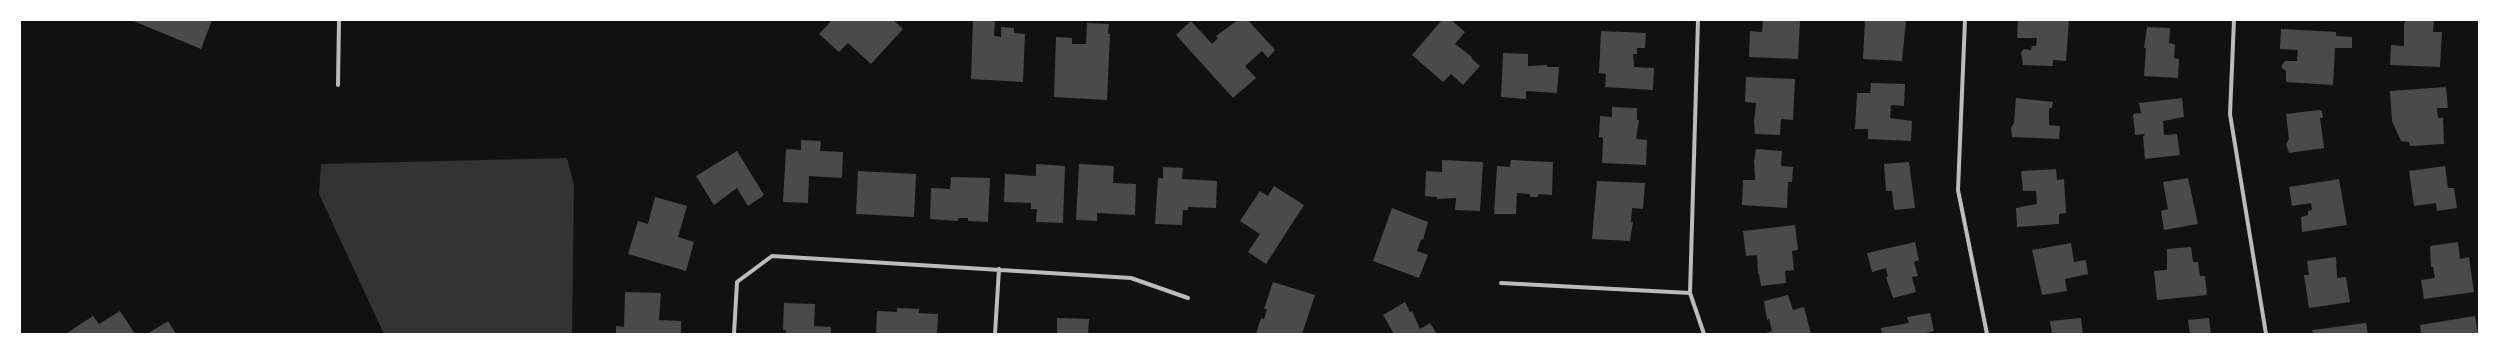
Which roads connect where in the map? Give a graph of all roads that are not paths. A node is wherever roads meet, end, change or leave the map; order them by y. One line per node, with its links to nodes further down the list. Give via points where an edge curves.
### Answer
1 (339, 20): 5 (street)
2 (1698, 20): 8 (street)
3 (1965, 20): 13 (street, via 1958,190)
4 (2234, 20): 14 (street, via 2230,114)
5 (338, 85)
6 (999, 269): 9 (street, via 1131,278); 10 (street, via 772,256 737,282); 11 (street)
7 (1501, 283): 8 (street)
8 (1690, 293): 12 (street)
9 (1188, 298)
10 (734, 334)
11 (995, 334)
12 (1704, 334)
13 (1987, 334)
14 (2266, 334)

